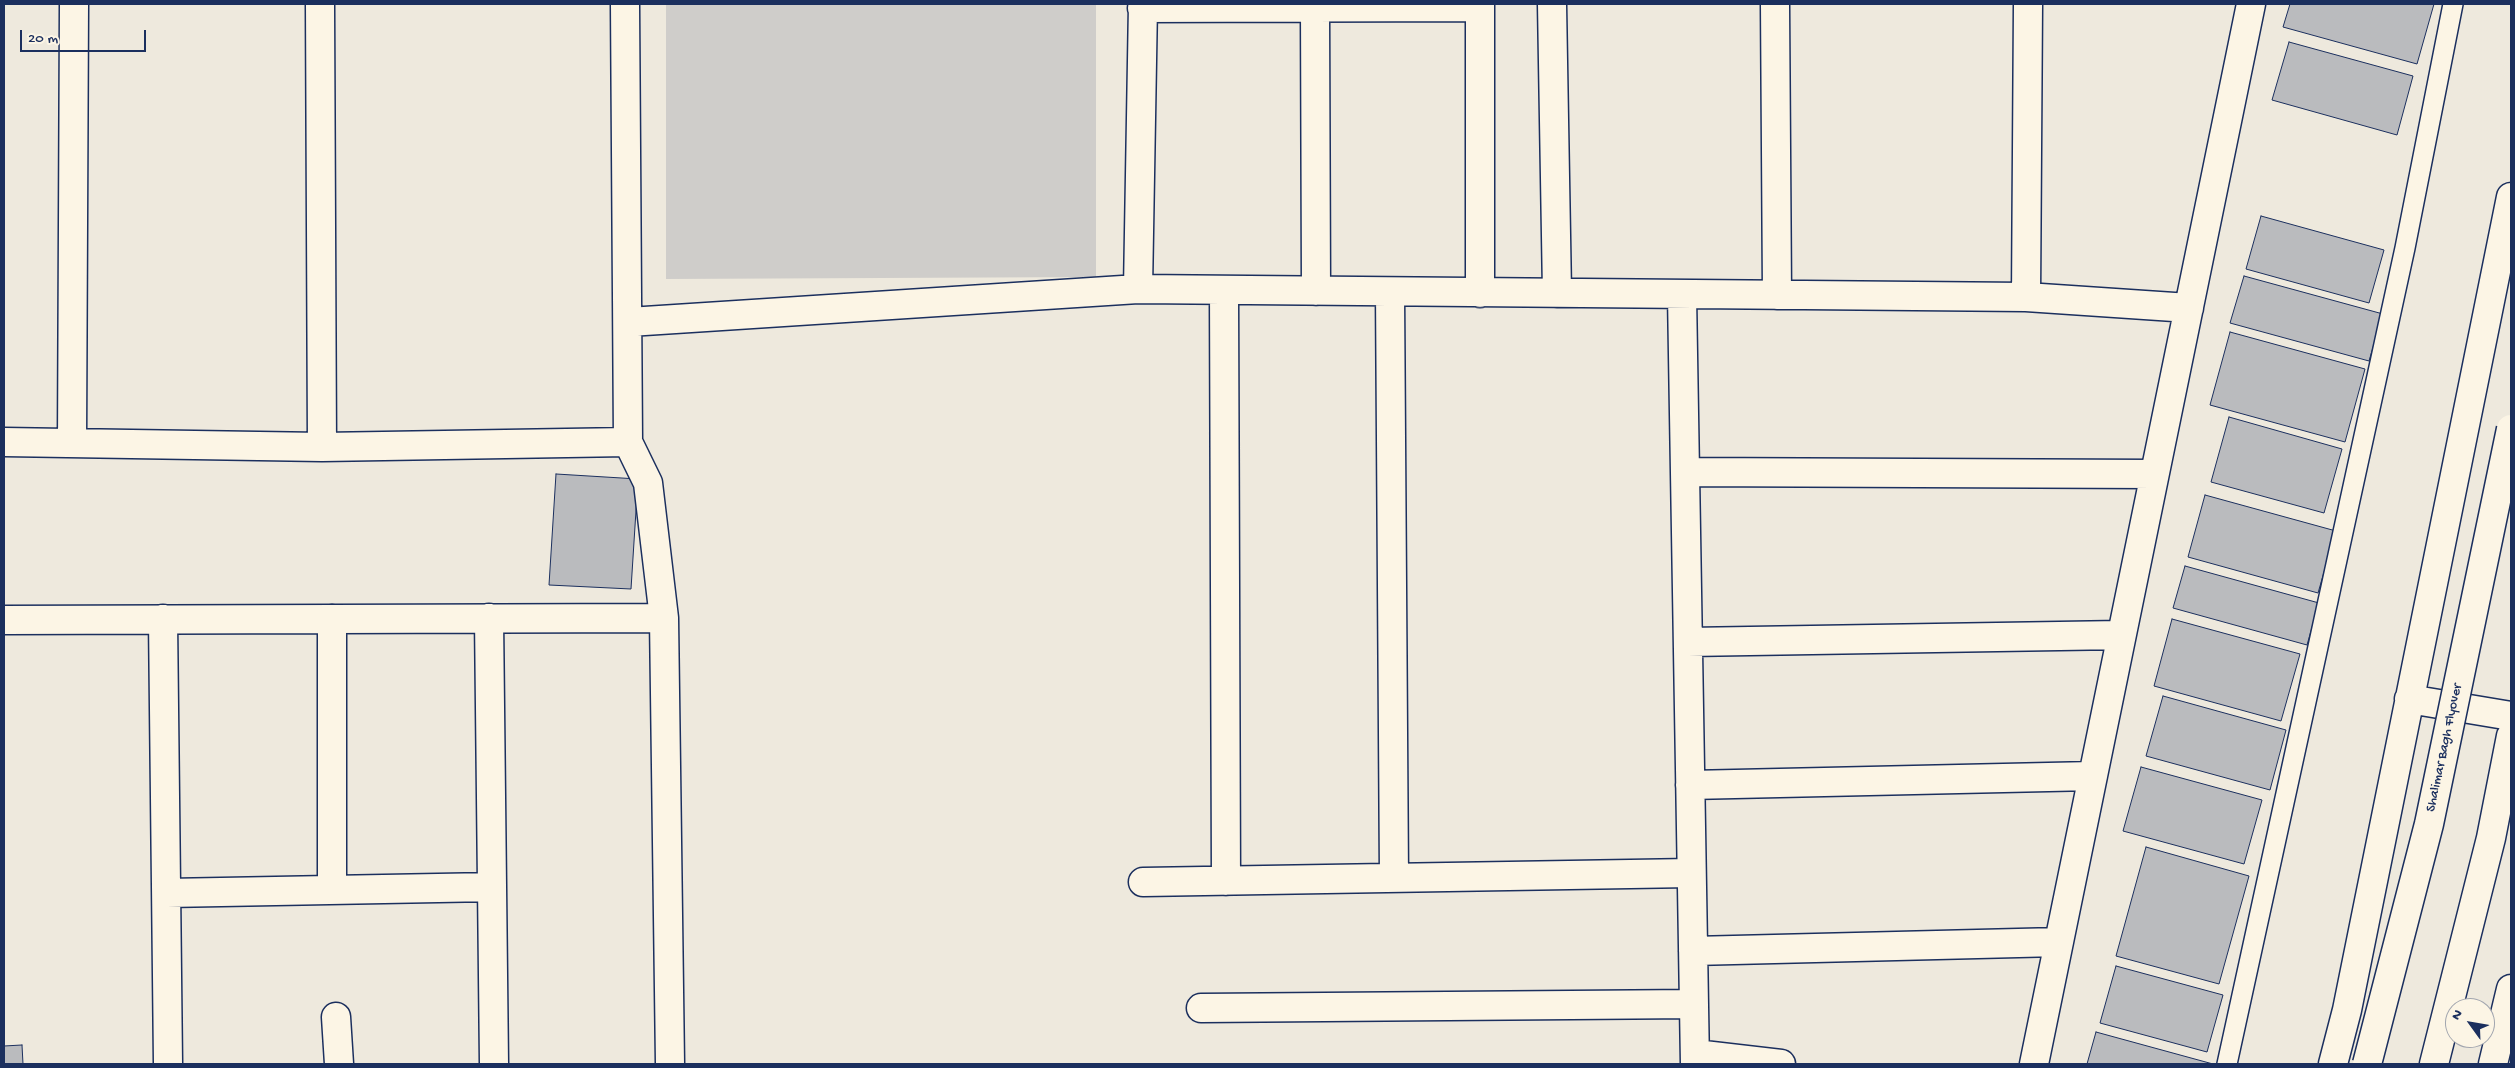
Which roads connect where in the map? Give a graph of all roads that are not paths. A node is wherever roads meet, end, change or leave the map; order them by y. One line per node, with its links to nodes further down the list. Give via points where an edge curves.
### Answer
1 (74, 4): 27 (street)
2 (320, 4): 28 (street)
3 (625, 4): 23 (street)
4 (1552, 4): 18 (street)
5 (1775, 4): 20 (street)
6 (2028, 4): 21 (street)
7 (2251, 4): 22 (street)
8 (2453, 4): 63 (lane, via 2405,248)
9 (1143, 6): 11 (street); 13 (street)
10 (1480, 6): 11 (street); 17 (street)
11 (1315, 8): 15 (street)
12 (2511, 196): 38 (street)
13 (1138, 290): 14 (street); 23 (street)
14 (1224, 290): 15 (street); 46 (street)
15 (1316, 292): 16 (street)
16 (1390, 292): 17 (street); 44 (street)
17 (1480, 293): 18 (street)
18 (1557, 293): 19 (street)
19 (1682, 295): 20 (street); 29 (street)
20 (1777, 295): 21 (street)
21 (2026, 297): 22 (street)
22 (2189, 308): 30 (street)
23 (629, 322): 26 (street)
24 (2511, 428): 65 (street, Shalimar Bagh Flyover, bridge, via 2429,824)
25 (4, 442): 27 (street)
26 (628, 442): 28 (street); 33 (street, via 648,483)
27 (72, 443): 28 (street)
28 (322, 447)
29 (1685, 472): 30 (street); 37 (street)
30 (2154, 474): 36 (street)
31 (332, 618): 32 (street); 34 (street); 48 (street)
32 (489, 618): 33 (street); 47 (street)
33 (664, 618): 60 (street)
34 (164, 619): 35 (street); 49 (street)
35 (4, 620)
36 (2121, 635): 37 (street); 41 (street)
37 (1688, 642): 42 (street)
38 (2409, 699): 39 (street); 64 (street, via 2349,1000)
39 (2511, 716)
40 (2511, 736): 66 (street, via 2491,838)
41 (2093, 776): 42 (street); 50 (street)
42 (1690, 785): 43 (street)
43 (1691, 873): 44 (street); 51 (street)
44 (1394, 878): 46 (street)
45 (1143, 882): 46 (street)
46 (1226, 882)
47 (492, 886): 48 (street); 59 (street)
48 (332, 889): 49 (street)
49 (167, 893): 57 (street)
50 (2059, 942): 51 (street); 62 (street)
51 (1693, 951): 53 (street)
52 (2511, 989): 67 (street)
53 (1694, 1004): 54 (street); 56 (street)
54 (1201, 1008)
55 (336, 1018): 58 (street)
56 (1695, 1059): 61 (street)
57 (168, 1064)
58 (339, 1064)
59 (494, 1064)
60 (670, 1064)
61 (1781, 1064)
62 (2034, 1064)
63 (2227, 1064)
64 (2333, 1064)
65 (2367, 1064)
66 (2434, 1064)
67 (2493, 1064)

